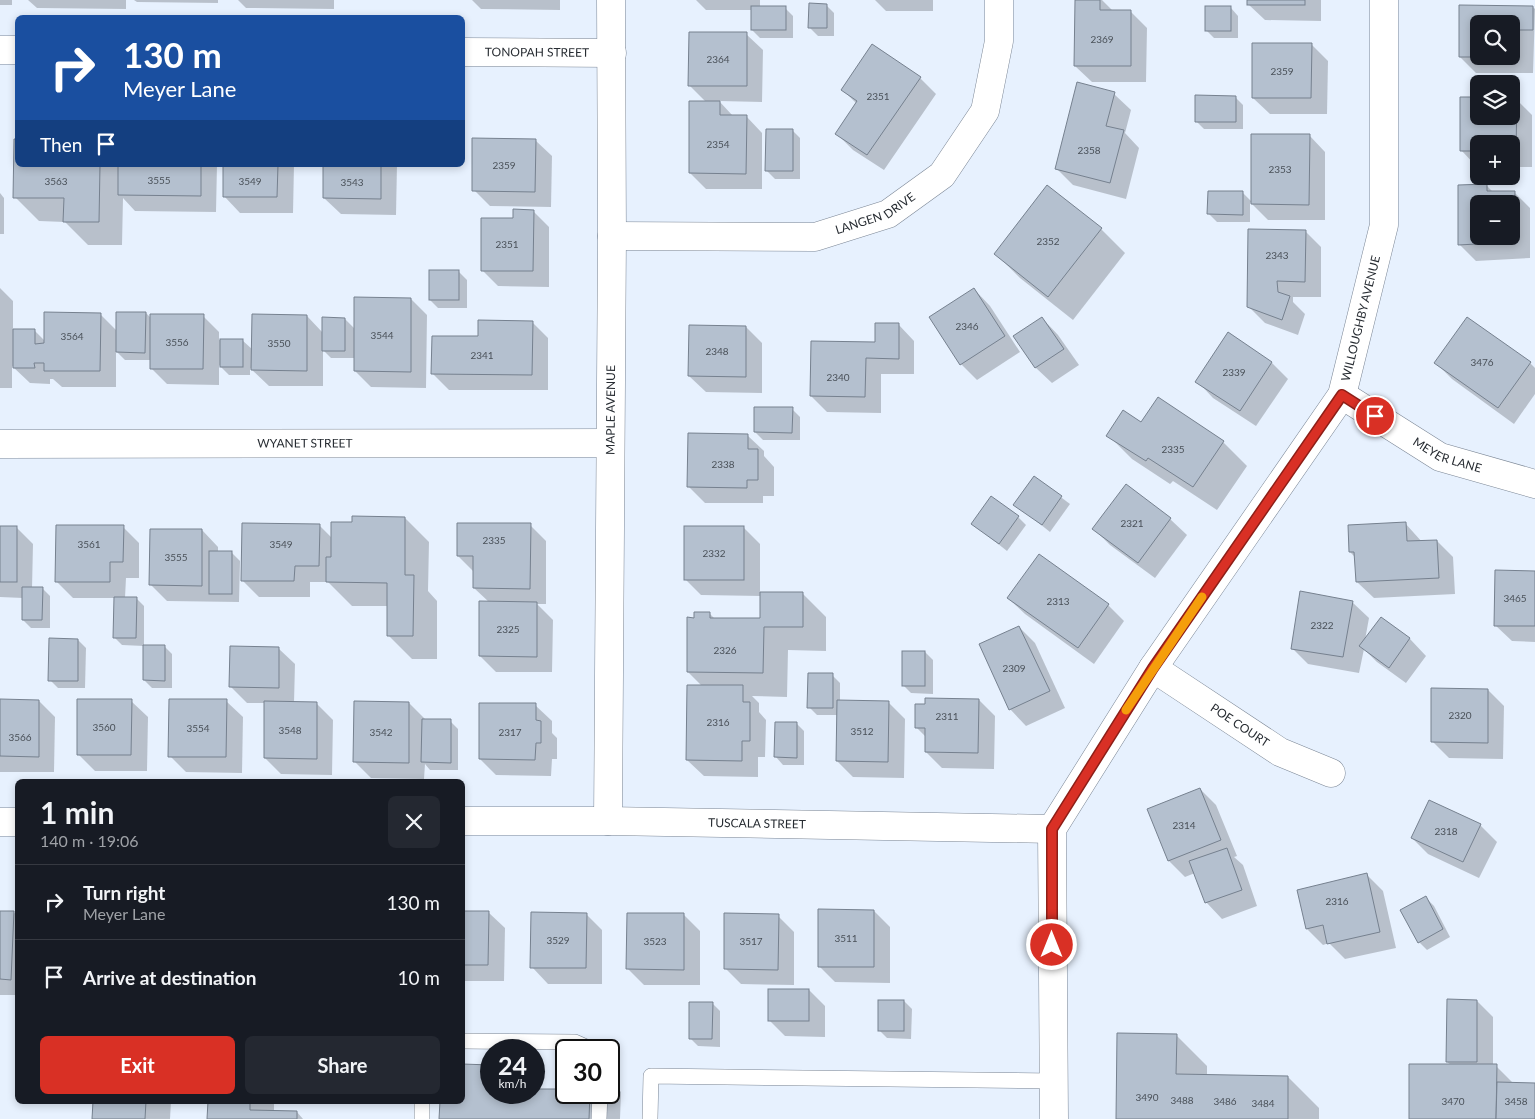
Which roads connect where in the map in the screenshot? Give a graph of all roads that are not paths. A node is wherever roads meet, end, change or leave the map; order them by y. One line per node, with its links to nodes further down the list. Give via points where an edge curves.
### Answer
1 (611, 0): 7 (street, MAPLE AVENUE)
2 (999, 0): 8 (street, LANGEN DRIVE, via 999,41 985,111 942,175 888,214 815,237)
3 (1384, 0): 9 (street, WILLOUGHBY AVENUE, via 1384,224)
4 (0, 50): 5 (street)
5 (15, 50)
6 (465, 52): 7 (street, TONOPAH STREET)
7 (612, 53): 8 (street, MAPLE AVENUE)
8 (612, 236): 10 (street, MAPLE AVENUE)
9 (1342, 395): 12 (street, MEYER LANE, via 1440,457); 13 (street, WILLOUGHBY AVENUE)
10 (610, 443): 11 (street, WYANET STREET); 16 (street, MAPLE AVENUE)
11 (0, 444)
12 (1535, 484)
13 (1153, 668): 14 (street, POE COURT, via 1280,752); 19 (street, WILLOUGHBY AVENUE)
14 (1331, 773)
15 (465, 821): 16 (street, TUSCALA STREET)
16 (608, 821): 19 (street, TUSCALA STREET)
17 (0, 822): 18 (street)
18 (15, 822)
19 (1052, 829): 22 (street)
20 (465, 1041): 21 (lane)
21 (555, 1042)
22 (1053, 1081): 27 (lane, via 651,1076); 28 (street)
23 (422, 1104): 25 (lane)
24 (600, 1104): 26 (lane)
25 (422, 1119)
26 (599, 1119)
27 (650, 1119)
28 (1054, 1119)

